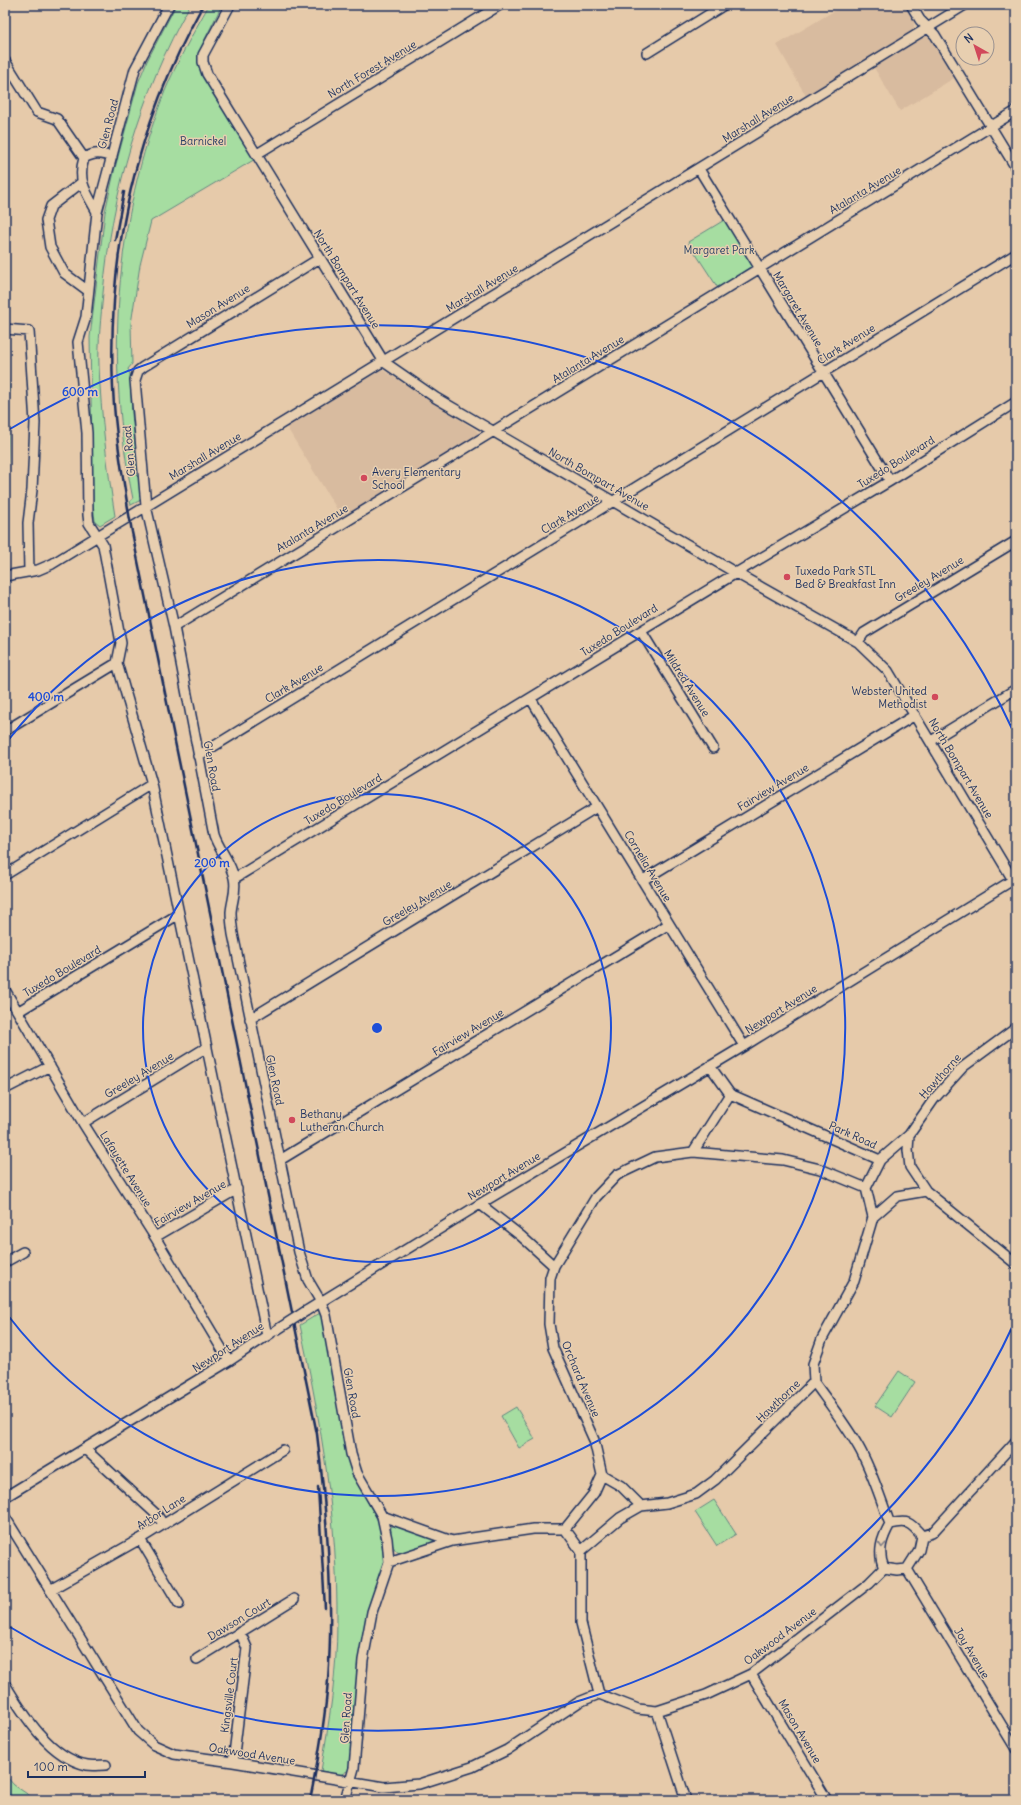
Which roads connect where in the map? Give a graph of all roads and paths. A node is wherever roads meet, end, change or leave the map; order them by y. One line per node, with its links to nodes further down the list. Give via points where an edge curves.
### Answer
1 (169, 5): 13 (street, Glen Road, via 135,69)
2 (230, 5): 12 (street, North Bompart Avenue, via 206,47 203,62 207,74)
3 (500, 5): 12 (street, North Forest Avenue)
4 (724, 5): 8 (street)
5 (911, 5): 7 (street)
6 (964, 5): 7 (street, Marshall Avenue)
7 (927, 27): 11 (street, via 935,35); 16 (street, Marshall Avenue)
8 (647, 53)
9 (5, 61): 14 (street, via 37,112 57,119)
10 (1016, 111): 11 (street, Atalanta Avenue)
11 (991, 126): 15 (street); 21 (street, Atalanta Avenue)
12 (256, 154): 20 (street, North Bompart Avenue)
13 (112, 157): 14 (street, via 93,153); 18 (street, Glen Road)
14 (84, 158): 17 (street, via 81,168)
15 (1016, 168)
16 (699, 169): 21 (street, Margaret Avenue); 24 (street, Marshall Avenue)
17 (82, 183): 18 (street); 22 (street, via 52,206 46,220 50,247 64,273)
18 (97, 212): 22 (street, Glen Road)
19 (1016, 254): 25 (street, Clark Avenue)
20 (320, 258): 24 (street, North Bompart Avenue); 26 (street, Mason Avenue, via 143,367 138,371)
21 (759, 268): 25 (street, Margaret Avenue); 28 (street, Atalanta Avenue)
22 (88, 290): 32 (street, Glen Road, via 86,317 78,342 86,433 88,515 89,523)
23 (5, 329): 34 (street, via 29,331 35,423 28,523)
24 (384, 362): 28 (street, North Bompart Avenue, via 436,398); 31 (street, Marshall Avenue)
25 (822, 373): 29 (street, Margaret Avenue); 30 (street, Clark Avenue)
26 (135, 380): 31 (street, Glen Road)
27 (1016, 402): 29 (street, Tuxedo Boulevard)
28 (493, 431): 30 (street, North Bompart Avenue); 37 (street, Atalanta Avenue)
29 (890, 481): 35 (street, Tuxedo Boulevard)
30 (614, 501): 35 (street, North Bompart Avenue); 47 (street, Clark Avenue)
31 (146, 506): 32 (street, Marshall Avenue); 37 (street, Glen Road)
32 (98, 536): 34 (street, Marshall Avenue, via 52,564); 40 (street, Glen Road, via 122,643)
33 (1016, 541): 39 (street, Greeley Avenue, via 864,633)
34 (29, 572): 36 (street, Marshall Avenue)
35 (736, 572): 38 (street, Tuxedo Boulevard); 39 (street, North Bompart Avenue)
36 (5, 576)
37 (174, 627): 47 (street, Glen Road)
38 (641, 631): 42 (street, Tuxedo Boulevard); 46 (street, Mildred Avenue)
39 (858, 642): 43 (street, North Bompart Avenue, via 888,671)
40 (116, 663): 44 (street); 48 (street)
41 (1016, 689): 45 (street)
42 (531, 698): 49 (street, Cornelia Avenue); 51 (street, Tuxedo Boulevard)
43 (915, 715): 45 (street, North Bompart Avenue); 52 (street, Fairview Avenue)
44 (5, 731)
45 (931, 741): 53 (street, North Bompart Avenue)
46 (713, 748)
47 (198, 756): 51 (street, Glen Road, via 214,835)
48 (152, 784): 50 (street); 54 (street)
49 (597, 807): 52 (street, Cornelia Avenue); 58 (street, Greeley Avenue)
50 (5, 875)
51 (235, 878): 58 (street, Glen Road, via 236,892 231,912 233,934)
52 (643, 880): 55 (street, Cornelia Avenue)
53 (1015, 881): 60 (street, Newport Avenue)
54 (179, 914): 57 (street, Tuxedo Boulevard); 61 (street)
55 (669, 924): 60 (street, Cornelia Avenue); 69 (street, Fairview Avenue)
56 (5, 990): 57 (street, Lafayette Avenue)
57 (19, 1011): 62 (street, Lafayette Avenue)
58 (250, 1019): 69 (street, Glen Road)
59 (1016, 1028): 67 (street, Hawthorne, via 963,1066 934,1099)
60 (744, 1046): 63 (street, Newport Avenue)
61 (207, 1047): 66 (street, Greeley Avenue); 72 (street)
62 (50, 1066): 64 (street); 66 (street, Lafayette Avenue)
63 (710, 1066): 65 (street); 74 (street, Newport Avenue)
64 (5, 1088)
65 (730, 1094): 68 (street); 70 (street, Park Road)
66 (83, 1123): 76 (street, Lafayette Avenue)
67 (909, 1135): 70 (street, Park Road); 73 (street, via 910,1166)
68 (693, 1152): 71 (street, via 783,1160 820,1169); 80 (street, via 655,1157 617,1175 596,1197)
69 (280, 1160): 81 (street, Glen Road, via 299,1252 308,1280)
70 (880, 1160): 71 (street)
71 (866, 1188): 75 (street)
72 (237, 1189): 76 (street, Fairview Avenue); 82 (street)
73 (926, 1191): 75 (street, via 897,1196); 79 (street)
74 (480, 1204): 80 (street); 81 (street, Newport Avenue)
75 (873, 1217): 84 (street, Hawthorne, via 854,1281 822,1339 813,1364)
76 (155, 1237): 83 (street, Lafayette Avenue)
77 (23, 1252): 78 (street)
78 (5, 1262)
79 (1016, 1264)
80 (554, 1266): 88 (street, Orchard Avenue, via 550,1278 549,1324 552,1348 594,1440)
81 (321, 1302): 82 (street, Newport Avenue, bridge); 91 (street, Glen Road, via 326,1316 351,1454 357,1473)
82 (271, 1333): 83 (street, Newport Avenue)
83 (229, 1360): 86 (street, Newport Avenue)
84 (814, 1382): 90 (street, Hawthorne, via 715,1480 696,1494 667,1503); 94 (street, via 858,1448 876,1485)
85 (1016, 1441): 96 (street, via 932,1533)
86 (85, 1449): 89 (street, Newport Avenue); 93 (street, via 157,1515)
87 (284, 1450): 93 (street, Arbor Lane)
88 (602, 1476): 90 (street, via 621,1486); 95 (street, via 594,1493)
89 (5, 1497)
90 (640, 1506): 99 (street, Hawthorne, via 620,1518)
91 (382, 1516): 98 (street); 100 (street, Glen Road)
92 (5, 1517): 103 (street, Oakwood Avenue)
93 (163, 1524): 97 (street, Arbor Lane)
94 (890, 1524): 96 (street, via 903,1521 913,1526); 101 (street, one-way to 101, via 882,1539)
95 (565, 1529): 98 (street, via 533,1529); 99 (street)
96 (922, 1536): 102 (street, via 919,1550)
97 (140, 1539): 103 (street, Arbor Lane); 105 (street)
98 (452, 1541): 100 (street)
99 (581, 1551): 110 (street, via 581,1623)
100 (389, 1562): 115 (street, Glen Road, via 372,1612 363,1660)
101 (884, 1568): 102 (street); 108 (street, Oakwood Avenue, via 869,1583)
102 (907, 1569): 112 (street, Joy Avenue)
103 (50, 1590): 113 (street, Oakwood Avenue, via 138,1731 154,1745 174,1754)
104 (294, 1599): 106 (street, Dawson Court)
105 (179, 1604)
106 (240, 1632): 107 (street, Dawson Court); 113 (street, Kingsville Court, via 247,1648)
107 (197, 1659)
108 (751, 1674): 111 (street, Oakwood Avenue, via 706,1695); 118 (street, Mason Avenue)
109 (5, 1684): 114 (street, via 25,1717 40,1735 62,1754 88,1765)
110 (598, 1694): 111 (street, via 638,1709); 115 (street, Oakwood Avenue, via 579,1702 507,1750 472,1767 419,1784 384,1788)
111 (657, 1711): 117 (street)
112 (1016, 1749)
113 (233, 1762): 115 (street, Oakwood Avenue)
114 (106, 1765)
115 (351, 1782): 116 (street, Glen Road)
116 (345, 1800)
117 (686, 1800)
118 (827, 1800)

